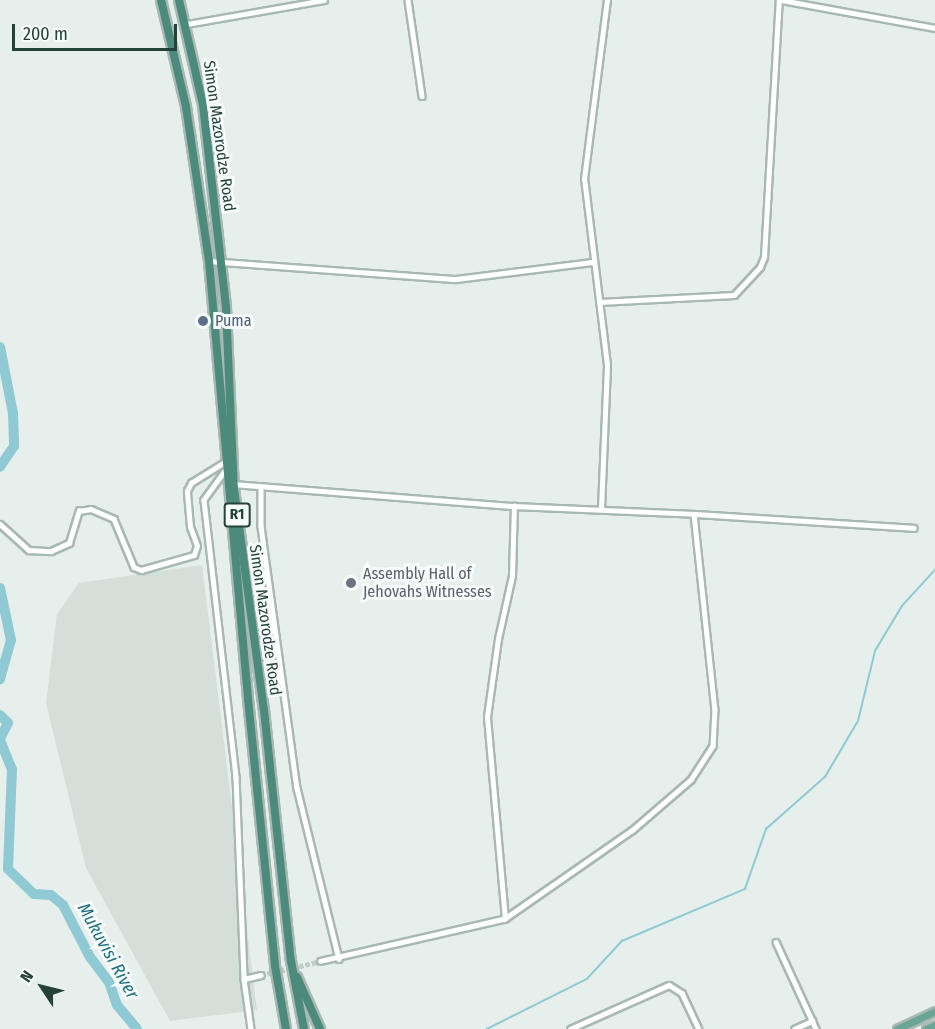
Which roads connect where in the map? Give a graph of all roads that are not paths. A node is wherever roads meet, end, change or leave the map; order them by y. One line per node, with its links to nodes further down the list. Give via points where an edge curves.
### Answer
1 (161, 0): 10 (highway, Simon Mazorodze Road / R1, via 186,107)
2 (179, 0): 7 (highway, Simon Mazorodze Road / R1)
3 (324, 0): 7 (street)
4 (408, 0): 9 (street)
5 (608, 0): 12 (street, via 584,179)
6 (780, 0): 8 (street); 13 (street, via 764,256 760,267 734,295)
7 (187, 24): 11 (highway, Simon Mazorodze Road / R1, via 203,105)
8 (935, 28)
9 (422, 96)
10 (209, 261): 11 (street); 14 (highway, Simon Mazorodze Road / R1)
11 (221, 262): 12 (street, via 456,279); 16 (highway, Simon Mazorodze Road / R1, via 231,384)
12 (592, 262): 13 (street)
13 (599, 302): 19 (street, via 607,365)
14 (224, 462): 15 (highway, Simon Mazorodze Road / R1); 21 (street, via 191,483 187,491 194,555 141,570 134,567 114,519 91,509 79,511 69,543 51,551 29,550)
15 (225, 471): 29 (street, via 204,500 236,777); 34 (highway, Simon Mazorodze Road / R1, via 275,966)
16 (233, 484): 17 (street); 26 (highway, Simon Mazorodze Road / R1, via 264,710)
17 (261, 487): 18 (street); 25 (street, via 261,526 297,788)
18 (514, 506): 19 (street); 23 (street, via 512,576 487,717)
19 (601, 509): 20 (street)
20 (693, 514): 22 (street); 23 (street, via 715,689 714,740 710,752 671,801)
21 (0, 524)
22 (914, 528)
23 (505, 919): 25 (street)
24 (776, 942): 31 (street)
25 (339, 959): 27 (street)
26 (291, 962): 35 (highway, Simon Mazorodze Road / R1); 36 (highway)
27 (321, 962)
28 (261, 975): 29 (street)
29 (244, 979): 33 (street)
30 (935, 1011): 41 (main road)
31 (812, 1021): 39 (street); 40 (street)
32 (935, 1025): 42 (main road)
33 (251, 1029)
34 (286, 1029)
35 (304, 1029)
36 (320, 1029)
37 (570, 1029): 38 (street, via 669,985 682,993)
38 (699, 1029)
39 (794, 1029)
40 (816, 1029)
41 (897, 1029)
42 (926, 1029)

